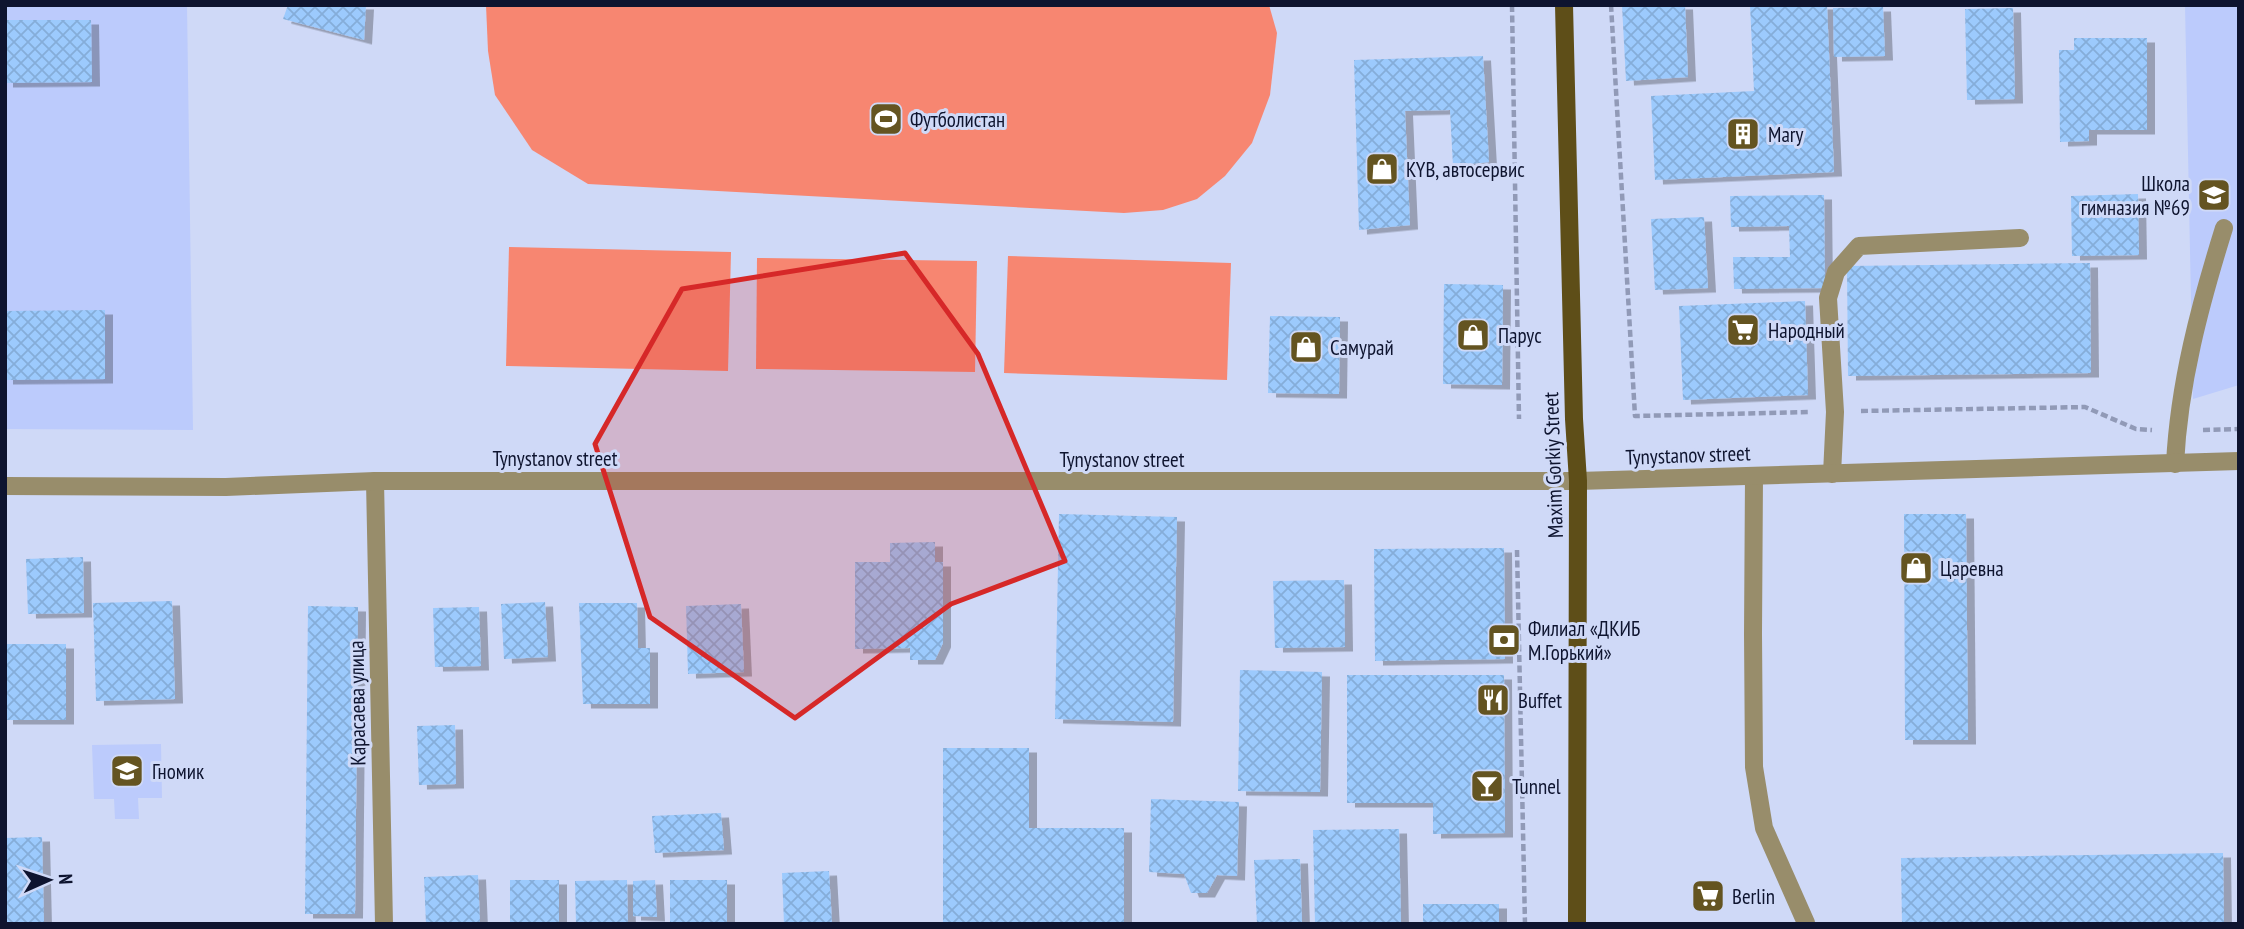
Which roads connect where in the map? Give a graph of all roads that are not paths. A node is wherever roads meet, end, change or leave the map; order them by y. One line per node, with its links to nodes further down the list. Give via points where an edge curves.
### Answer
1 (1564, 5): 9 (main road, Maxim Gorkiy Street)
2 (2224, 228): 5 (street, via 2192,345)
3 (2020, 239): 6 (street, via 1859,246 1836,272 1828,298 1835,412)
4 (2239, 461): 5 (street, Tynystanov street)
5 (2175, 464): 6 (street, Tynystanov street)
6 (1832, 474): 7 (street, Tynystanov street)
7 (1754, 476): 9 (street, Tynystanov street); 11 (street, via 1754,766 1764,828)
8 (375, 481): 9 (street, Tynystanov street); 10 (street, Tynystanov street, via 226,487); 12 (street, Карасаева улица)
9 (1578, 481): 13 (main road, Maxim Gorkiy Street)
10 (5, 486)
11 (1806, 923)
12 (384, 924)
13 (1577, 924)

